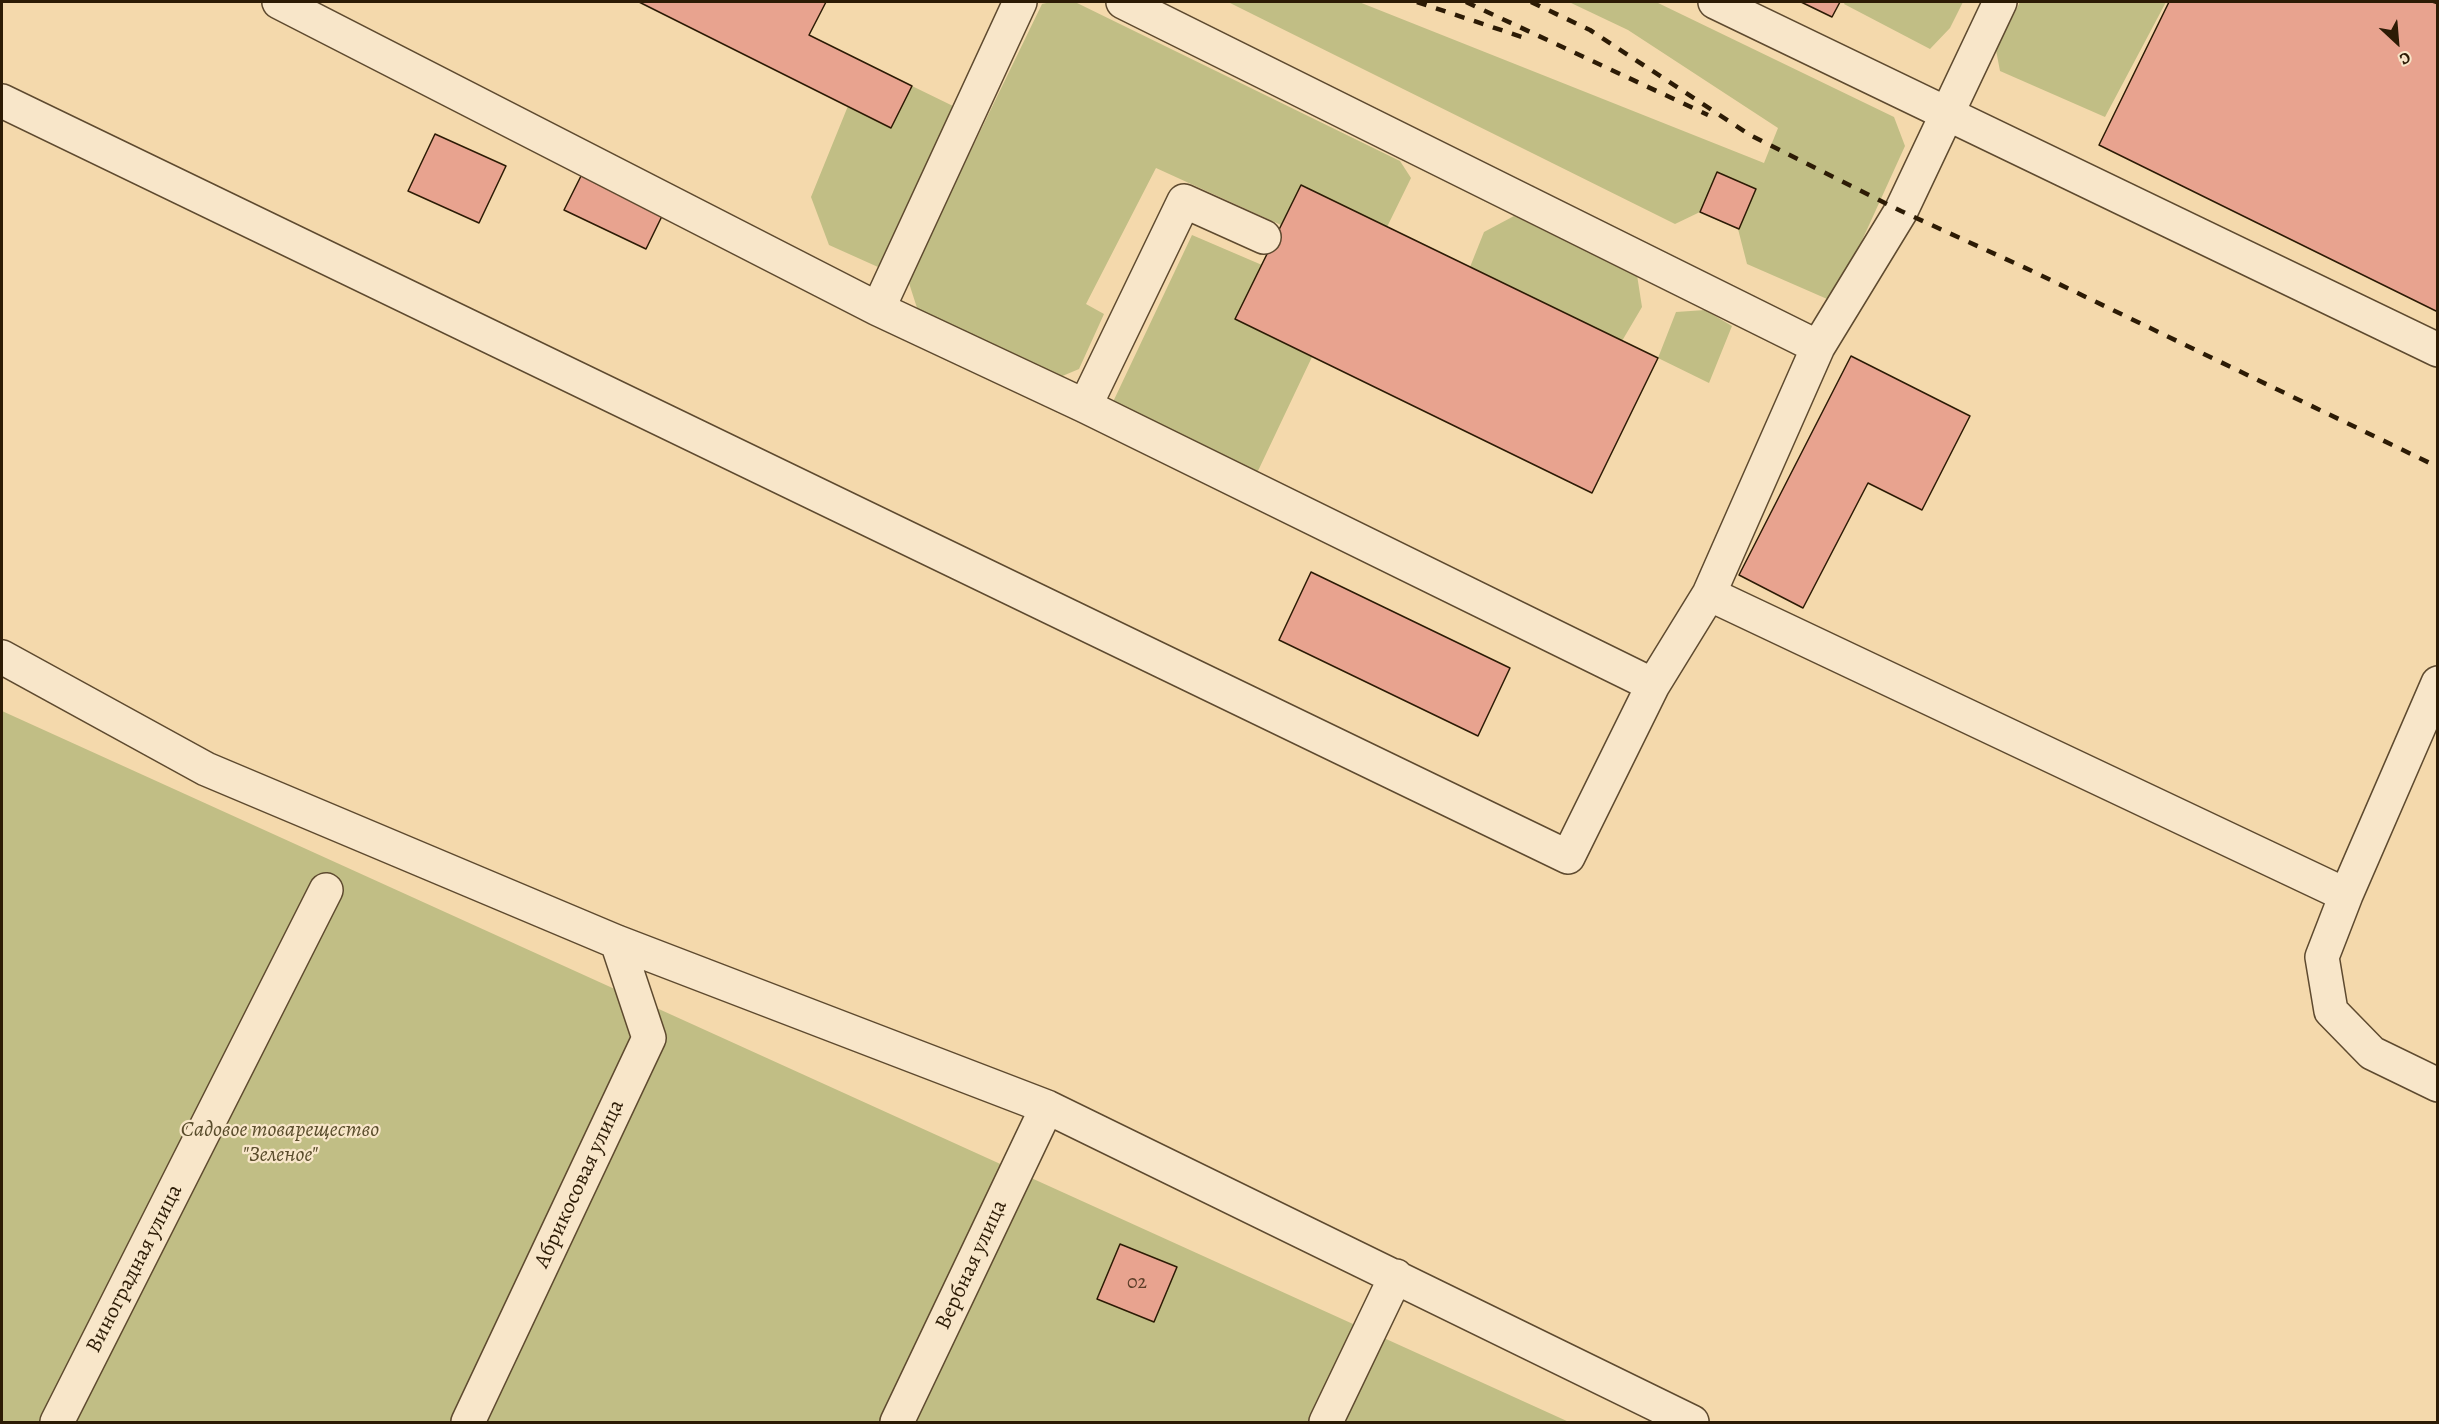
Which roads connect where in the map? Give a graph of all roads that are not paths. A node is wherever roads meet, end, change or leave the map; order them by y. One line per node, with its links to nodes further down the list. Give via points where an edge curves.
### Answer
1 (279, 2): 9 (street)
2 (1020, 2): 9 (street)
3 (1123, 2): 10 (street)
4 (1715, 2): 7 (street)
5 (2000, 2): 7 (street)
6 (2, 101): 16 (street, via 1568,857)
7 (1946, 114): 10 (street, via 1901,210); 11 (street)
8 (1264, 237): 12 (street, via 1184,201)
9 (878, 309): 12 (street)
10 (1818, 346): 13 (street)
11 (2438, 350)
12 (1085, 406): 16 (street)
13 (1709, 594): 16 (street); 18 (street)
14 (2, 657): 19 (street, via 206,770)
15 (2438, 683): 18 (street)
16 (1653, 685)
17 (326, 890): 23 (street, Виноградная улица)
18 (2346, 895): 20 (street, via 2322,957 2331,1011 2372,1053)
19 (616, 942): 21 (street); 24 (street, Абрикосовая улица, via 649,1038)
20 (2438, 1085)
21 (1047, 1107): 22 (street); 25 (street, Вербная улица)
22 (1396, 1276): 26 (street); 27 (street)
23 (57, 1422)
24 (468, 1422)
25 (897, 1422)
26 (1326, 1422)
27 (1692, 1422)

